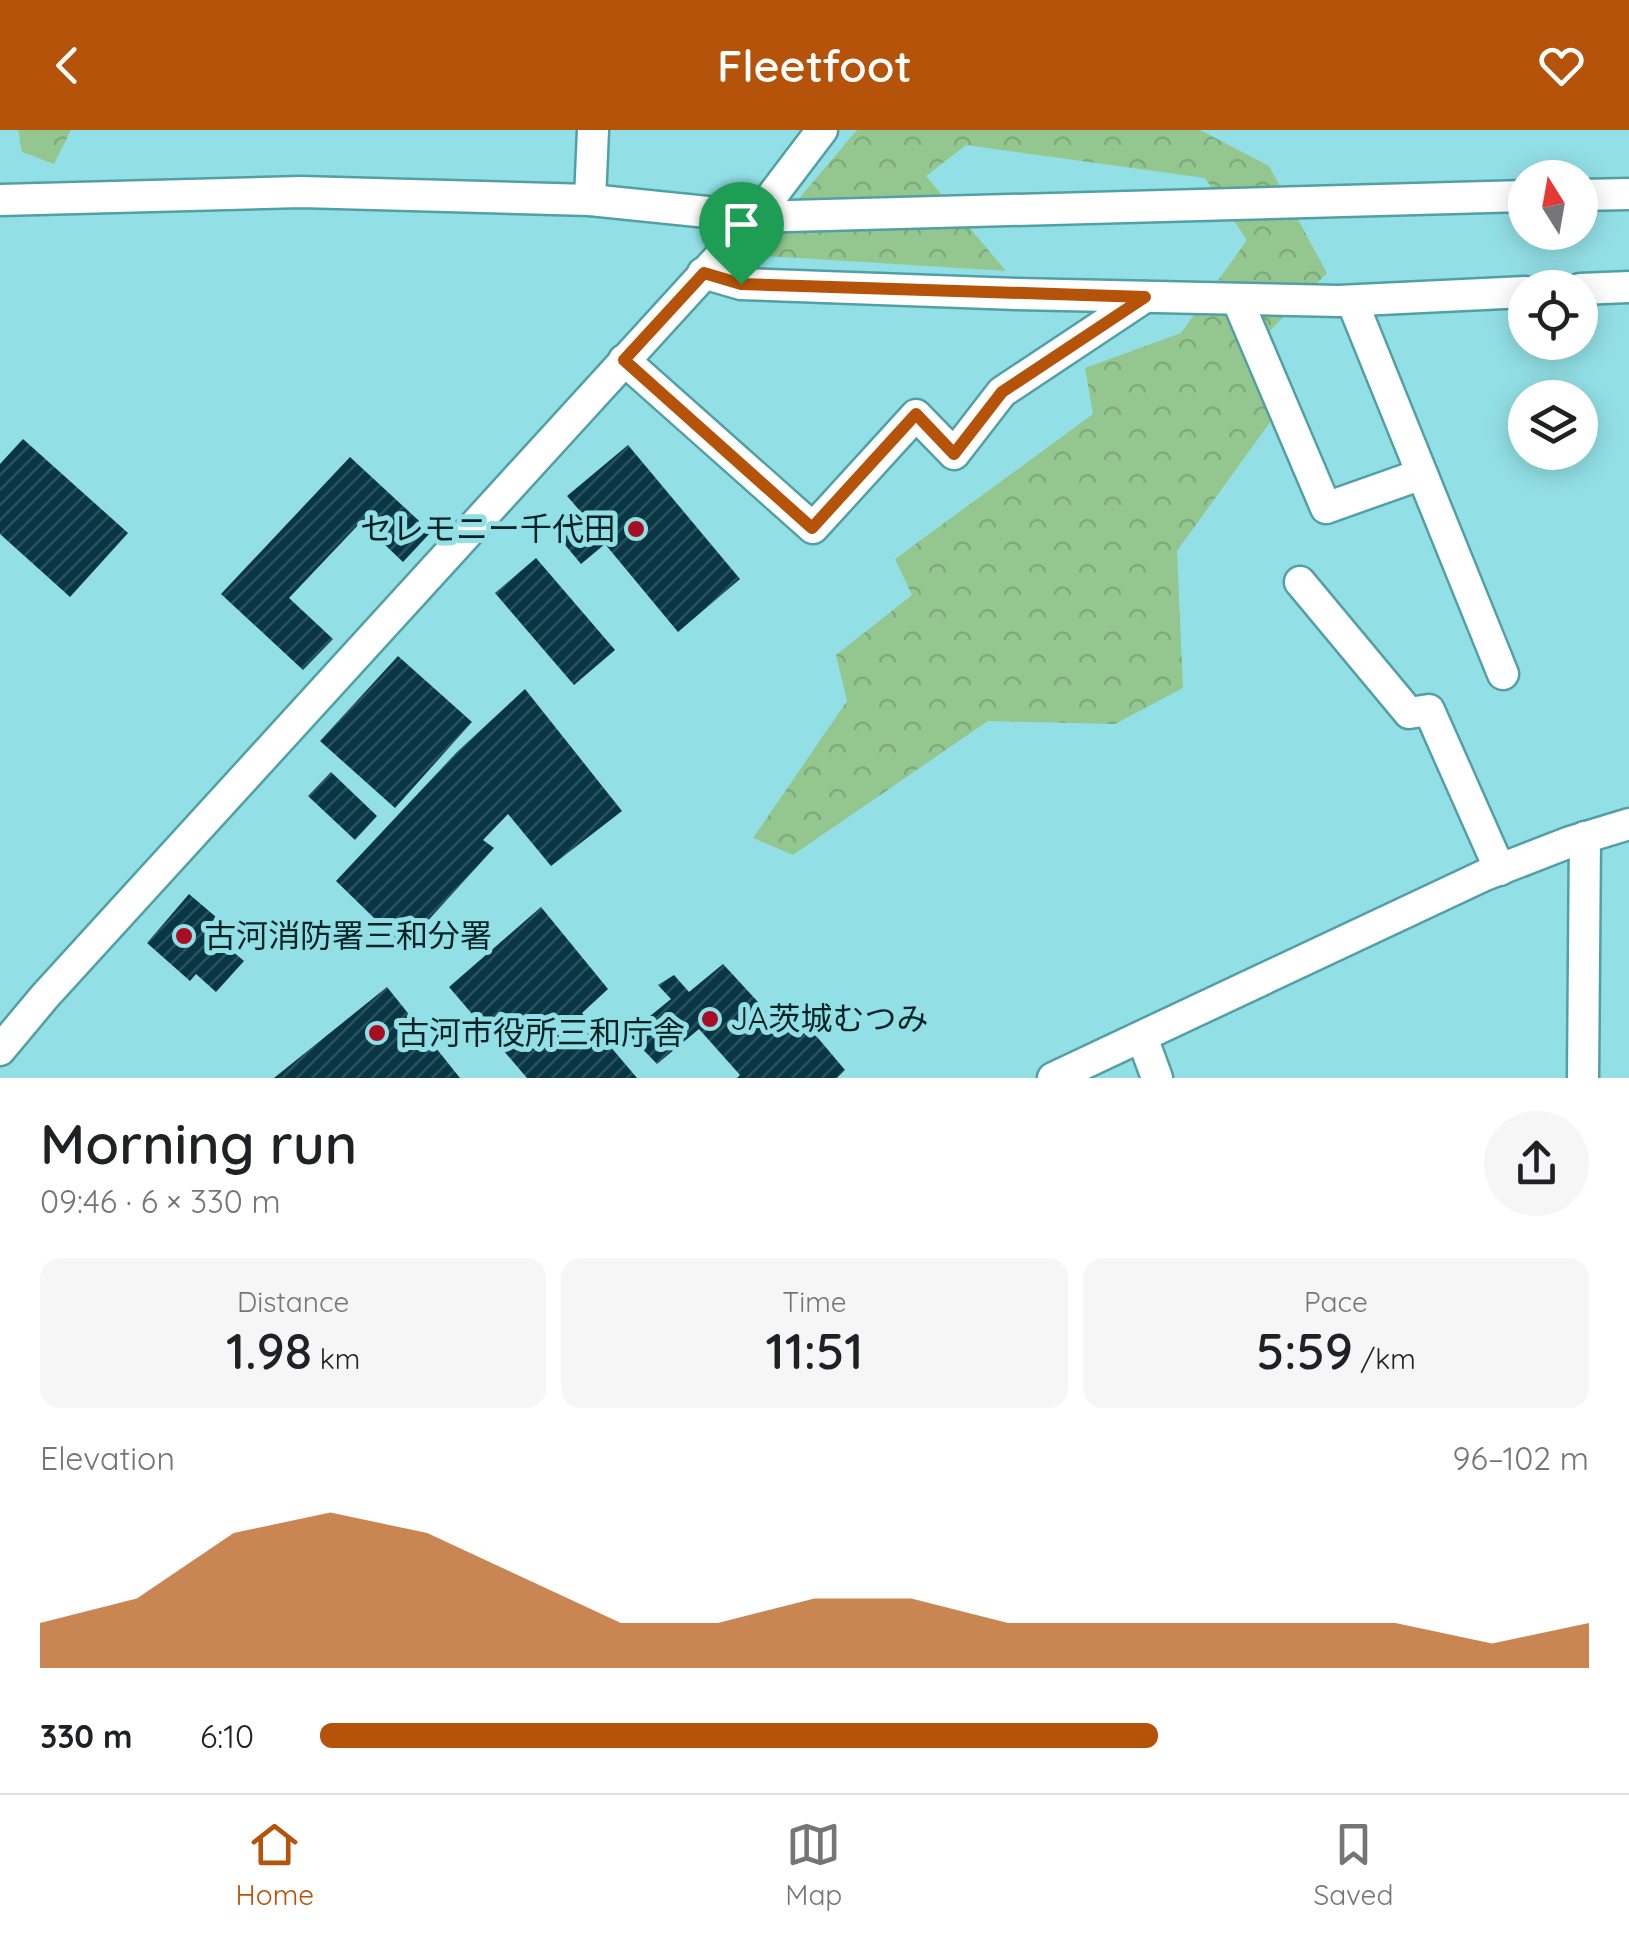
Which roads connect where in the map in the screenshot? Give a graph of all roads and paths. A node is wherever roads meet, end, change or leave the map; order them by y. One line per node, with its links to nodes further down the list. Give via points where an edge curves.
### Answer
1 (594, 130): 7 (street)
2 (822, 130): 8 (street)
3 (1629, 194): 4 (street)
4 (1598, 195)
5 (1508, 196): 8 (street)
6 (0, 200): 7 (street, via 301,192)
7 (590, 200): 8 (street)
8 (756, 216): 9 (street)
9 (704, 273): 13 (street, via 741,284); 16 (street)
10 (1629, 287): 11 (street)
11 (1598, 288)
12 (1508, 293): 15 (street)
13 (1145, 297): 14 (street); 16 (street, via 1002,392 954,454 916,414 812,528)
14 (1238, 299): 15 (street); 17 (street, via 1326,508)
15 (1352, 301): 17 (street)
16 (624, 360): 24 (street)
17 (1422, 474): 19 (street)
18 (1300, 582): 22 (street, via 1409,712 1429,710)
19 (1503, 674)
20 (1629, 824): 21 (street)
21 (1585, 838): 22 (street); 28 (street)
22 (1500, 870): 23 (street)
23 (1142, 1037): 25 (street); 27 (street)
24 (0, 1050)
25 (1098, 1068): 26 (street)
26 (1053, 1078)
27 (1157, 1078)
28 (1583, 1078)

